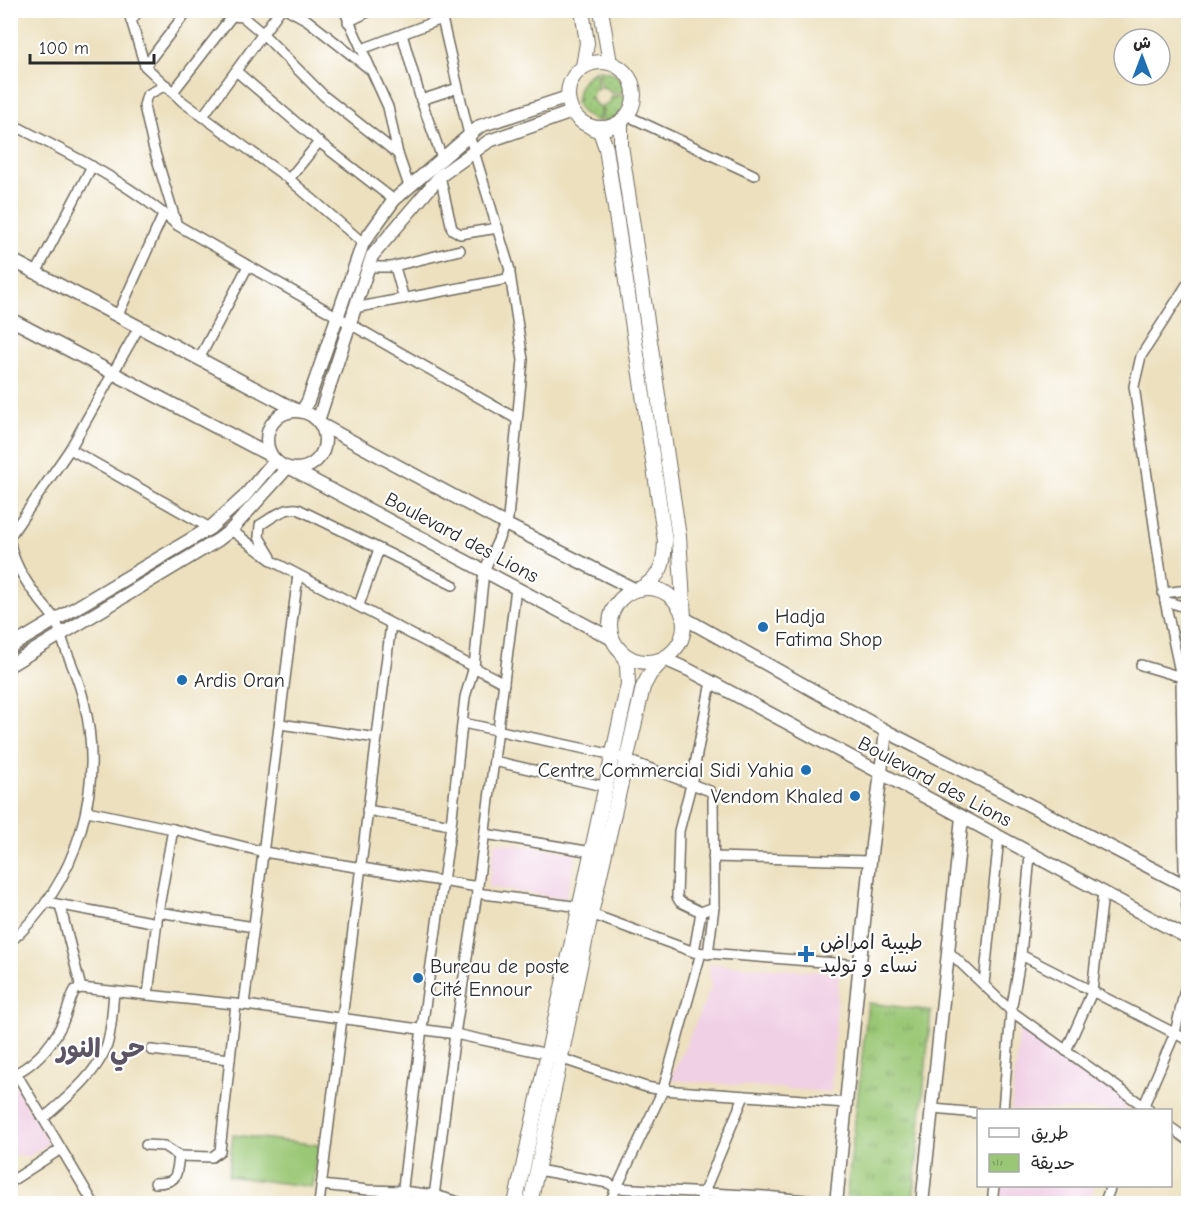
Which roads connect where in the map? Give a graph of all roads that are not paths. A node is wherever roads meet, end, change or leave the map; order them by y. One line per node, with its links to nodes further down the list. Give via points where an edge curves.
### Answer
1 (128, 10): 13 (street)
2 (139, 10): 13 (street)
3 (188, 10): 19 (street)
4 (280, 10): 15 (street)
5 (289, 10): 11 (street)
6 (344, 10): 14 (street)
7 (372, 10): 14 (street)
8 (582, 10): 20 (main road, via 587,43)
9 (601, 10): 18 (main road)
10 (233, 13): 15 (street); 24 (street)
11 (304, 15): 22 (street)
12 (441, 15): 16 (street); 23 (street)
13 (131, 21): 19 (street)
14 (348, 21): 17 (street)
15 (262, 33): 21 (street); 35 (street, via 324,96)
16 (402, 34): 17 (street); 26 (street)
17 (362, 49): 22 (street)
18 (610, 63): 20 (main road); 29 (main road, via 632,80 635,99)
19 (145, 66): 24 (street)
20 (583, 67): 25 (main road, via 572,80)
21 (236, 70): 28 (street); 33 (street)
22 (373, 72): 35 (street, via 388,107)
23 (458, 87): 26 (street); 32 (street)
24 (170, 88): 28 (street); 44 (street, via 147,95 144,106)
25 (568, 97): 27 (main road); 32 (main road, via 480,126)
26 (422, 100): 36 (street)
27 (572, 112): 31 (main road); 34 (main road, via 489,141)
28 (203, 116): 40 (street)
29 (624, 120): 31 (main road, via 602,129); 38 (street); 88 (main road, via 621,145 679,537)
30 (10, 123): 37 (street)
31 (592, 128): 83 (main road, via 600,131 606,148 665,541 662,567 653,581)
32 (469, 135): 34 (street); 36 (main road)
33 (319, 142): 40 (street); 42 (street)
34 (475, 152): 39 (main road); 45 (street)
35 (398, 154): 41 (street)
36 (442, 158): 41 (main road)
37 (92, 166): 43 (street); 52 (street)
38 (754, 175)
39 (440, 176): 45 (street, via 455,233); 51 (main road, via 372,256)
40 (289, 179): 46 (street)
41 (409, 186): 42 (main road)
42 (394, 200): 46 (main road)
43 (164, 213): 44 (street); 59 (street)
44 (177, 225): 49 (street)
45 (498, 228): 53 (street)
46 (363, 243): 60 (main road)
47 (460, 250): 50 (street)
48 (10, 259): 52 (main road)
49 (248, 266): 60 (street); 64 (street)
50 (394, 266): 51 (street); 56 (street)
51 (368, 267): 58 (main road)
52 (36, 273): 59 (main road)
53 (510, 274): 56 (street, via 507,279); 68 (street, via 524,360)
54 (1188, 284): 55 (street)
55 (1179, 298): 57 (street); 85 (street, via 1141,356 1134,386)
56 (404, 299): 58 (street)
57 (1188, 304)
58 (354, 308): 62 (main road)
59 (118, 315): 63 (main road)
60 (336, 317): 62 (street); 66 (main road, via 309,400)
61 (10, 319): 65 (main road)
62 (349, 324): 67 (main road); 68 (street, via 512,415)
63 (139, 327): 64 (main road); 65 (street)
64 (199, 359): 66 (main road)
65 (113, 374): 69 (street); 70 (main road)
66 (299, 411): 67 (main road, via 311,414); 70 (main road, via 285,413 272,423 267,440)
67 (320, 423): 71 (main road, via 326,441 321,456 309,466); 72 (main road, Boulevard des Lions)
68 (517, 423): 72 (street)
69 (69, 449): 73 (street); 75 (street)
70 (273, 458): 71 (main road); 73 (main road, via 248,493)
71 (290, 468): 74 (main road); 79 (main road, Boulevard des Lions)
72 (507, 525): 79 (street); 83 (main road, Boulevard des Lions)
73 (210, 528): 89 (main road)
74 (231, 530): 78 (street); 91 (main road)
75 (10, 536)
76 (10, 542): 89 (street, via 30,588)
77 (379, 549): 78 (street, via 291,508 260,525 259,537); 81 (street); 86 (street)
78 (274, 562): 80 (street)
79 (484, 571): 82 (main road, Boulevard des Lions); 98 (street)
80 (298, 575): 86 (street); 103 (street)
81 (453, 585)
82 (516, 588): 92 (main road, Boulevard des Lions); 101 (street)
83 (638, 590): 88 (main road, via 665,592 677,603); 92 (main road, via 622,598 612,613)
84 (1188, 590): 85 (street)
85 (1164, 597): 87 (street); 99 (street)
86 (359, 605): 90 (street)
87 (1188, 608)
88 (684, 618): 95 (main road, via 681,642); 104 (main road, Boulevard des Lions)
89 (55, 620): 91 (street); 93 (main road)
90 (391, 624): 98 (street); 106 (street)
91 (60, 635): 96 (main road); 113 (street, via 84,700 89,729)
92 (612, 639): 94 (main road)
93 (10, 647)
94 (623, 654): 95 (main road, via 643,663); 107 (main road, via 628,684)
95 (664, 659): 100 (main road, Boulevard des Lions); 107 (main road, via 643,687)
96 (10, 665)
97 (1141, 665): 99 (street)
98 (474, 667): 101 (street); 102 (street, via 465,697)
99 (1185, 678): 126 (street)
100 (711, 682): 109 (main road, Boulevard des Lions); 110 (street)
101 (504, 683): 105 (street)
102 (463, 723): 105 (street); 115 (street)
103 (280, 724): 106 (street); 119 (street)
104 (886, 731): 109 (main road); 126 (main road, Boulevard des Lions)
105 (497, 732): 107 (street); 108 (street)
106 (377, 738): 112 (street)
107 (620, 758): 110 (street); 111 (main road); 132 (main road)
108 (494, 761): 111 (street); 117 (street)
109 (881, 774): 114 (main road, Boulevard des Lions); 123 (main road)
110 (691, 784): 122 (street, via 710,791 712,796); 134 (street, via 679,831 676,890 680,902)
111 (607, 788): 120 (main road)
112 (367, 810): 115 (street); 124 (street)
113 (87, 811): 116 (street); 129 (street, via 74,853)
114 (962, 817): 118 (main road, Boulevard des Lions); 140 (main road)
115 (451, 825): 125 (street)
116 (173, 829): 119 (street); 133 (street)
117 (484, 834): 120 (street); 127 (street)
118 (999, 837): 121 (main road, Boulevard des Lions); 145 (street)
119 (264, 852): 124 (street); 137 (street)
120 (592, 852): 132 (main road)
121 (1030, 855): 128 (main road, Boulevard des Lions); 142 (street)
122 (713, 857): 123 (street); 131 (street)
123 (870, 861): 143 (main road)
124 (360, 868): 125 (street); 152 (street)
125 (444, 881): 127 (street); 153 (street)
126 (1187, 886): 136 (street)
127 (478, 890): 132 (street); 155 (street)
128 (1103, 893): 138 (main road, Boulevard des Lions); 147 (street)
129 (46, 902): 130 (street); 139 (street)
130 (60, 905): 135 (street); 146 (street)
131 (714, 907): 134 (street); 141 (street)
132 (586, 910): 141 (street); 159 (main road)
133 (158, 912): 135 (street); 137 (street)
134 (701, 912): 141 (street)
135 (157, 923): 149 (street)
136 (1188, 923)
137 (254, 927): 150 (street)
138 (1188, 938)
139 (10, 942)
140 (948, 951): 145 (street); 165 (main road)
141 (701, 953): 143 (street); 162 (street)
142 (1021, 955): 147 (street); 151 (street)
143 (861, 965): 164 (main road)
144 (1188, 976): 154 (street)
145 (984, 984): 151 (street)
146 (81, 988): 148 (street); 161 (street, via 75,990 61,1027 45,1050)
147 (1092, 992): 154 (street); 158 (street)
148 (114, 993): 149 (street); 169 (street, via 107,1047 98,1064)
149 (148, 994): 150 (street)
150 (240, 1005): 152 (street); 160 (street)
151 (1011, 1011): 158 (street); 166 (street)
152 (341, 1018): 153 (street); 178 (street)
153 (422, 1028): 155 (street); 182 (street)
154 (1175, 1033): 156 (street); 167 (street)
155 (455, 1034): 159 (street); 184 (street)
156 (1188, 1040)
157 (151, 1050): 160 (street)
158 (1066, 1052): 167 (street)
159 (554, 1057): 162 (street); 175 (main road); 190 (main road)
160 (230, 1059): 174 (street, via 220,1151 212,1157)
161 (14, 1075): 169 (street)
162 (663, 1090): 163 (street); 181 (street)
163 (744, 1096): 164 (street); 183 (street)
164 (846, 1103): 194 (main road)
165 (933, 1109): 168 (street); 195 (main road)
166 (1003, 1109)
167 (1145, 1109)
168 (977, 1113)
169 (44, 1118): 173 (street)
170 (1172, 1128): 171 (street)
171 (1188, 1140)
172 (146, 1145): 174 (street, via 164,1146)
173 (61, 1149): 176 (street); 186 (street)
174 (179, 1156): 177 (street, via 176,1177 168,1183)
175 (538, 1170): 181 (street, via 608,1183); 191 (main road)
176 (10, 1182)
177 (155, 1183)
178 (321, 1185): 182 (street); 187 (street)
179 (994, 1187): 196 (street)
180 (1110, 1187): 197 (street)
181 (616, 1188): 183 (street); 192 (street)
182 (402, 1191): 184 (street); 188 (street)
183 (705, 1193): 185 (street); 193 (street)
184 (434, 1199): 189 (street)
185 (765, 1200): 194 (street)
186 (94, 1203)
187 (319, 1203)
188 (401, 1203)
189 (465, 1203)
190 (515, 1203)
191 (530, 1203)
192 (609, 1203)
193 (699, 1203)
194 (836, 1203)
195 (922, 1203)
196 (992, 1203)
197 (1104, 1203)

